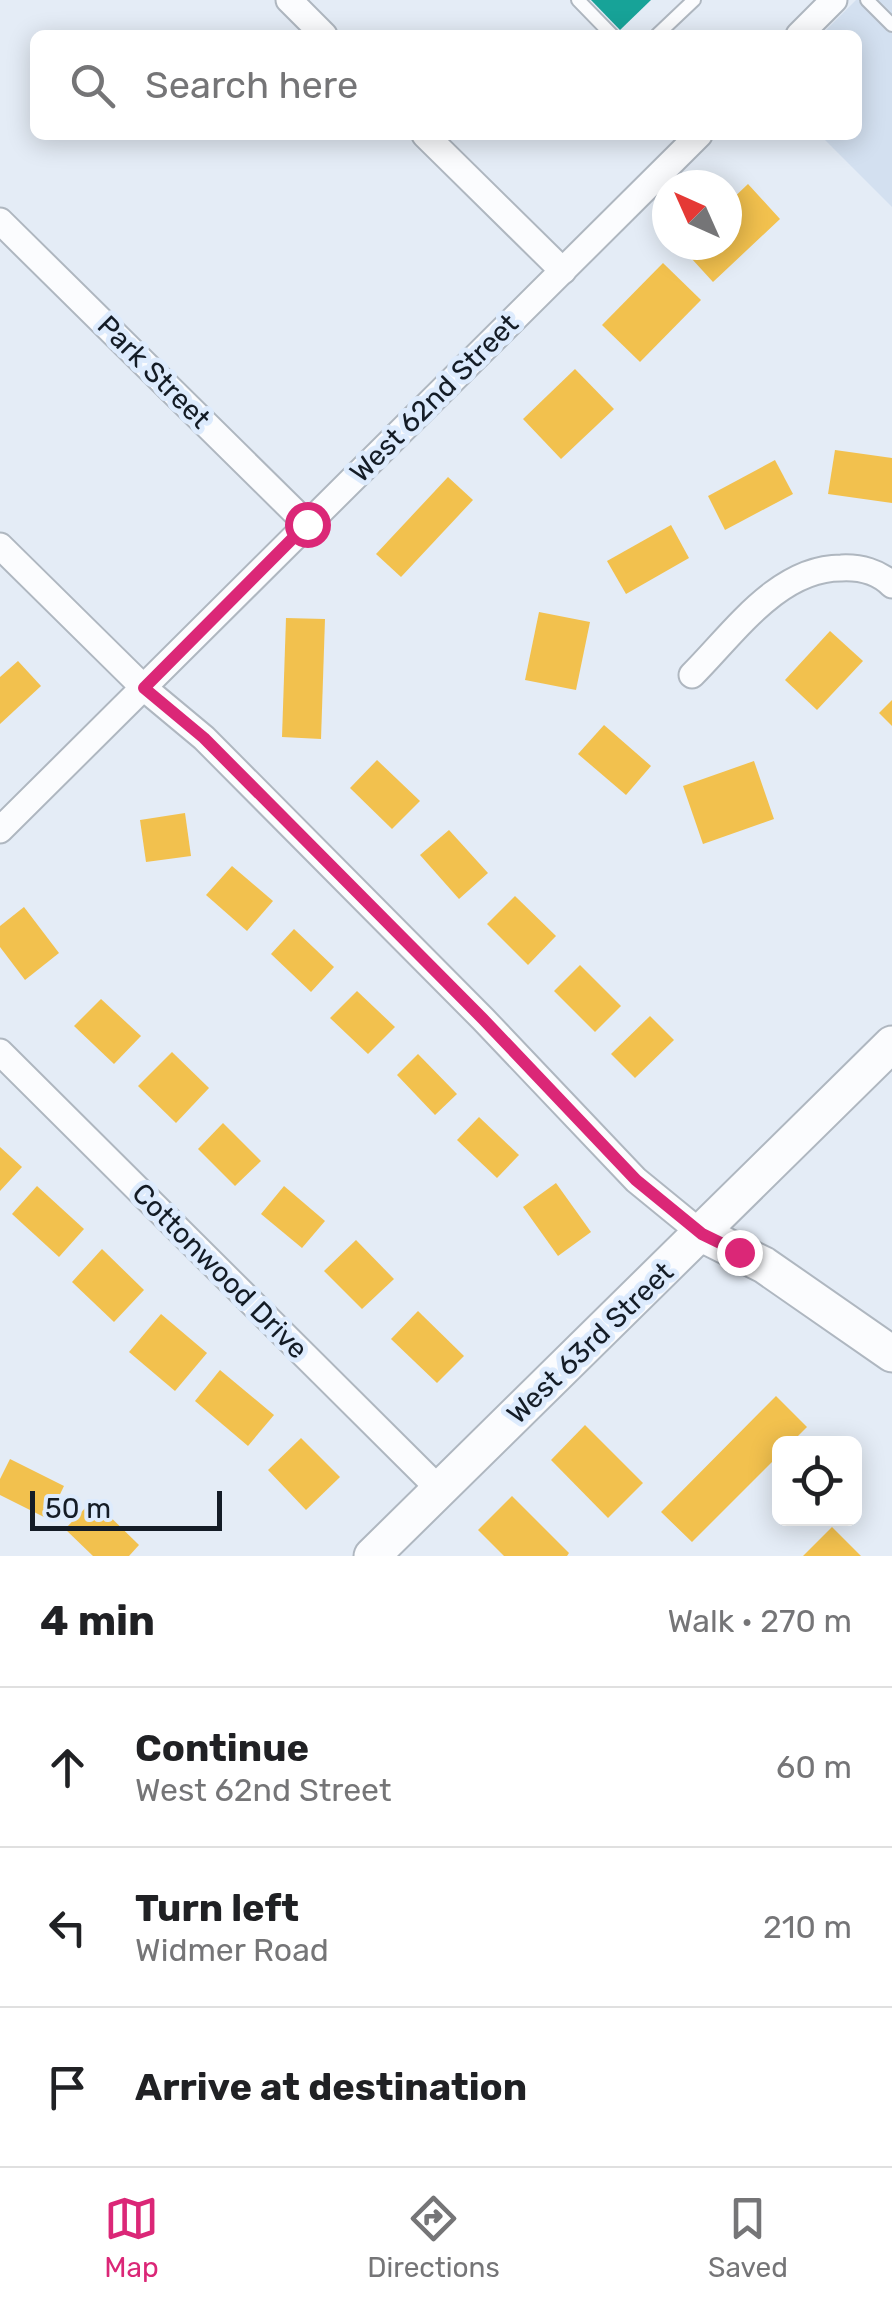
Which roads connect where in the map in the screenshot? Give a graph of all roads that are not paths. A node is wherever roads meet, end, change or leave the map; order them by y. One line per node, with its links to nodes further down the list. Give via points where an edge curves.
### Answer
1 (289, 0): 7 (street)
2 (578, 0): 8 (lane)
3 (694, 0): 9 (lane)
4 (834, 0): 10 (street)
5 (867, 0): 6 (lane)
6 (892, 25)
7 (319, 30)
8 (607, 30)
9 (662, 30)
10 (804, 30)
11 (430, 140): 14 (street)
12 (693, 140): 14 (street, West 62nd Street)
13 (0, 221): 15 (street, Park Street)
14 (562, 270): 15 (street, West 62nd Street)
15 (307, 524): 19 (street, West 62nd Street)
16 (0, 546): 19 (street)
17 (892, 585): 18 (street, via 858,567 820,568 794,578)
18 (692, 674)
19 (144, 688): 20 (street, West 62nd Street); 23 (street, via 204,738 636,1180)
20 (0, 830)
21 (892, 1044): 23 (street, West 63rd Street)
22 (0, 1052): 25 (street, Cottonwood Drive)
23 (702, 1234): 24 (street, via 764,1265); 25 (street, West 63rd Street)
24 (892, 1354)
25 (439, 1489): 26 (street, West 63rd Street)
26 (372, 1556)

